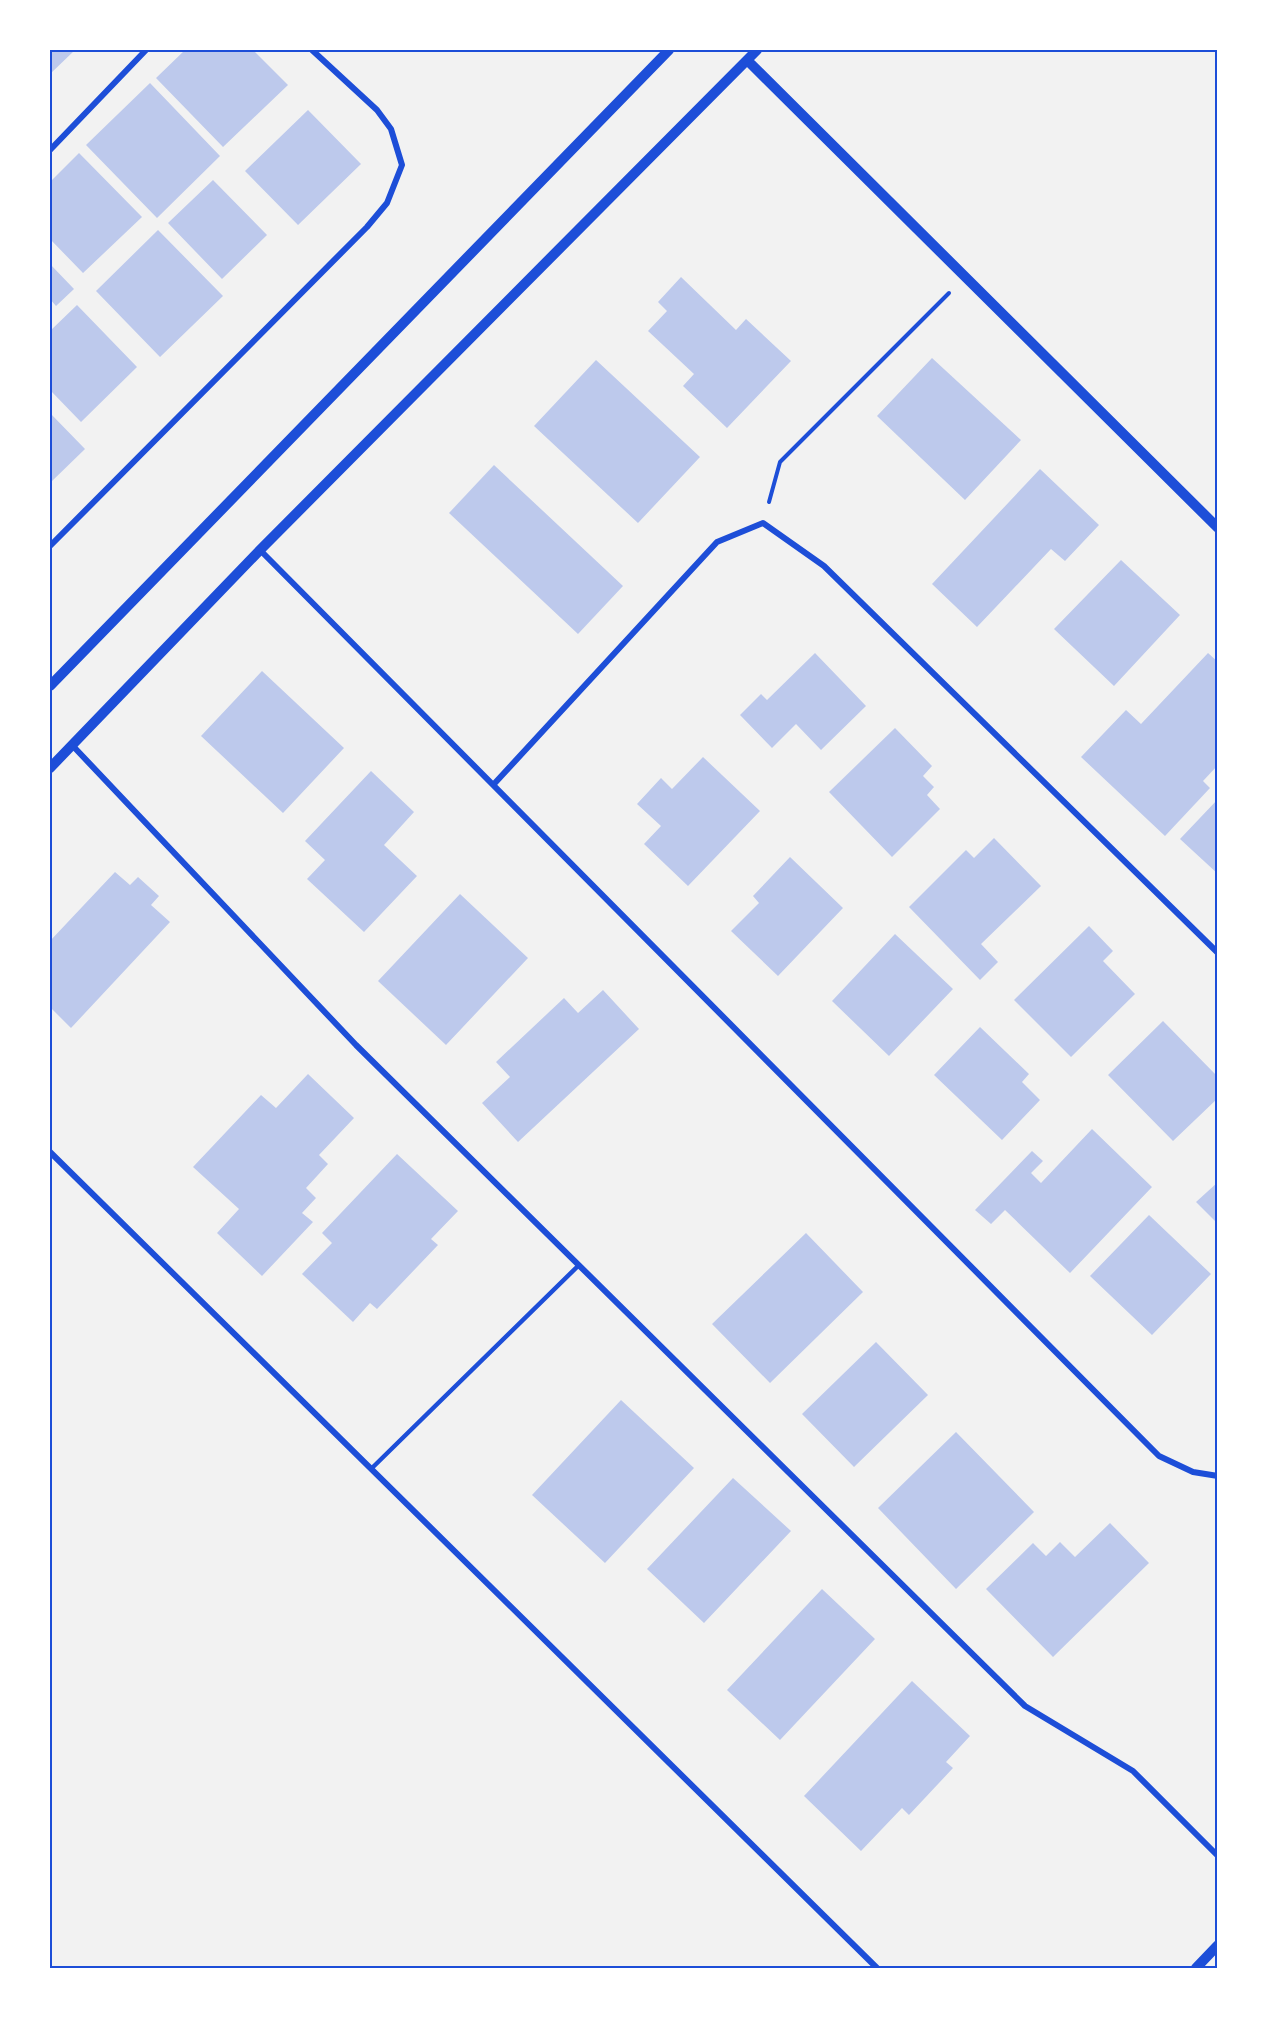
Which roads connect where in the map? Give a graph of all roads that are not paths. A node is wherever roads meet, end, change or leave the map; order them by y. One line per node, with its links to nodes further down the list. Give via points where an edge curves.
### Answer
1 (146, 50): 6 (street)
2 (312, 50): 8 (street, via 377,110 391,129 402,165 387,202)
3 (669, 50): 10 (street)
4 (757, 50): 5 (street)
5 (747, 60): 7 (street); 9 (street)
6 (50, 150)
7 (1218, 528)
8 (50, 546)
9 (260, 550): 11 (street); 13 (street)
10 (50, 686)
11 (72, 745): 12 (street); 16 (street, via 356,1045)
12 (50, 768)
13 (494, 784): 14 (street, via 717,542 763,523 824,566); 18 (street, via 1159,1456 1193,1472)
14 (1218, 953)
15 (50, 1152): 17 (street)
16 (579, 1265): 17 (lane); 19 (street, via 1025,1706 1133,1771)
17 (371, 1469): 21 (street)
18 (1218, 1476)
19 (1218, 1856)
20 (1218, 1945): 22 (street)
21 (878, 1968)
22 (1196, 1968)

